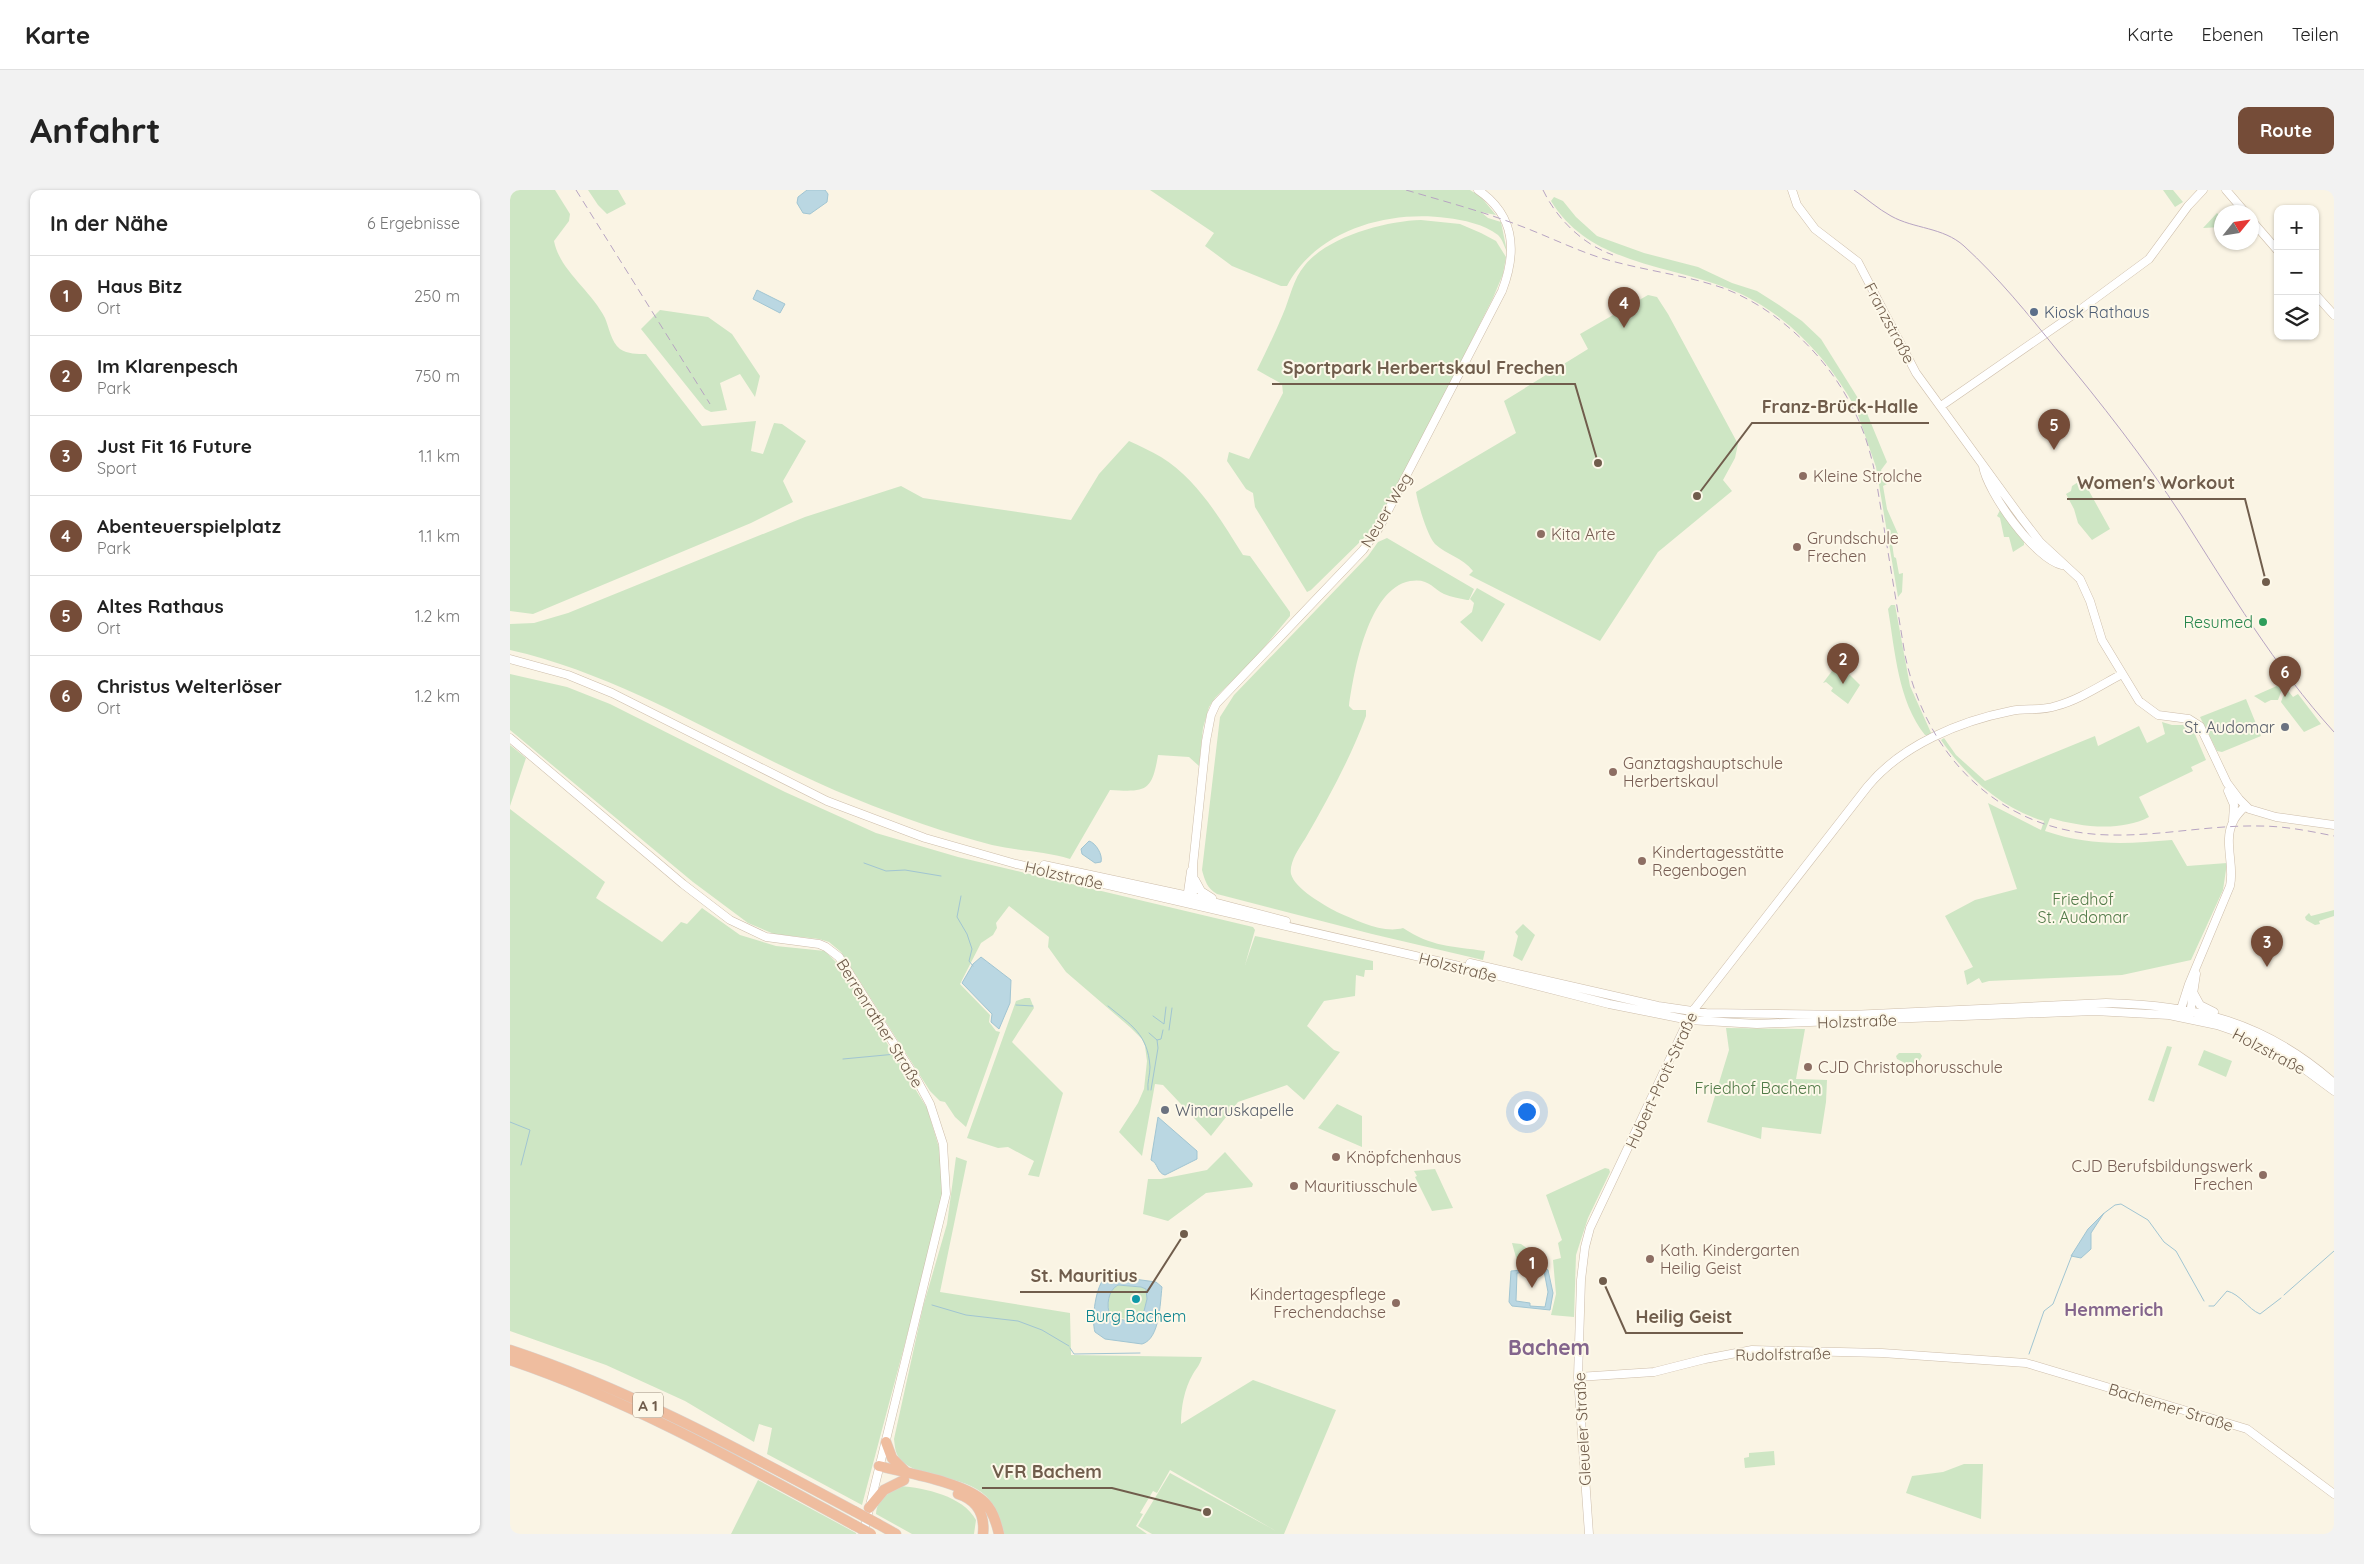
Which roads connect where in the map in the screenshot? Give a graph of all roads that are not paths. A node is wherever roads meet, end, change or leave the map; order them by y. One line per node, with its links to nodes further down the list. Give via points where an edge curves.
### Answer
1 (1478, 190): 21 (main road, Neuer Weg, via 1496,204 1511,237 1512,254 1502,291 1379,528 1363,550 1216,704 1206,741)
2 (1792, 190): 10 (main road, Franzstraße, via 1797,205 1810,224 1858,262 1906,356)
3 (2203, 190): 10 (main road, via 2149,259)
4 (2226, 190): 5 (main road)
5 (2239, 205)
6 (2259, 228): 7 (main road)
7 (2277, 250)
8 (2316, 295): 9 (main road)
9 (2334, 315)
10 (1941, 406): 13 (main road, Franzstraße, via 1982,464 1988,486 2033,546 2057,564 2064,565 2082,582 2102,640)
11 (510, 659): 14 (main road, via 568,675)
12 (510, 664): 14 (main road)
13 (2122, 674): 16 (main road, Franzstraße, via 2152,712 2192,721 2202,730); 27 (main road, Hubert-Prott-Straße, via 2059,706 2020,709 1959,726 1890,763 1744,942)
14 (622, 699): 20 (main road, via 862,816 925,838)
15 (510, 738): 39 (main road, Berrenrather Straße, via 730,920 766,937 818,944 834,951 930,1104 946,1163 946,1194)
16 (2222, 774): 17 (main road); 18 (main road, via 2234,805)
17 (2245, 806): 18 (main road); 19 (main road, via 2259,814)
18 (2233, 820): 25 (main road, via 2229,839 2230,886)
19 (2334, 826)
20 (1000, 858): 22 (main road, Holzstraße); 23 (main road, Holzstraße, via 1146,894)
21 (1192, 879): 22 (main road); 23 (main road, Neuer Weg); 24 (main road, via 1203,893)
22 (1170, 892): 23 (main road, Holzstraße)
23 (1189, 898): 24 (main road, Holzstraße); 31 (main road, Holzstraße, via 1609,1004)
24 (1223, 904): 27 (main road, Holzstraße, via 1541,980)
25 (2196, 967): 26 (main road); 28 (main road)
26 (2194, 990): 29 (main road); 30 (main road, Holzstraße, via 2200,1005)
27 (1692, 1012): 28 (main road, Holzstraße, via 1851,1015 2106,1003 2141,1004); 31 (main road, Hubert-Prott-Straße)
28 (2180, 1012): 29 (main road, Holzstraße); 31 (main road, Holzstraße, via 2094,1011 1757,1024)
29 (2190, 1014): 30 (main road, Holzstraße); 33 (main road, Holzstraße, via 2246,1035 2284,1054)
30 (2222, 1018): 32 (main road, Holzstraße, via 2288,1048)
31 (1689, 1020): 34 (main road, Hubert-Prott-Straße, via 1590,1228 1585,1247)
32 (2334, 1083)
33 (2334, 1091)
34 (1580, 1324): 38 (main road, Gleueler Straße)
35 (510, 1350): 46 (highway, A 1, bridge, via 580,1375 698,1428)
36 (510, 1360): 45 (highway, A 1, bridge, via 613,1399 694,1438)
37 (1990, 1360): 38 (main road, Rudolfstraße, via 1752,1350 1654,1372); 42 (main road, Bachemer Straße, via 2026,1363 2246,1430)
38 (1578, 1377): 49 (main road, Gleueler Straße)
39 (886, 1442): 40 (main road, Berrenrather Straße); 41 (highway, via 892,1458)
40 (878, 1469): 41 (highway); 43 (main road, Berrenrather Straße)
41 (906, 1477): 43 (highway, via 884,1490); 47 (highway, via 971,1500 982,1515); 48 (highway, via 974,1494 991,1510)
42 (2334, 1494)
43 (869, 1508): 44 (main road, Berrenrather Straße)
44 (863, 1534)
45 (871, 1534)
46 (896, 1534)
47 (982, 1534)
48 (999, 1534)
49 (1589, 1534)

